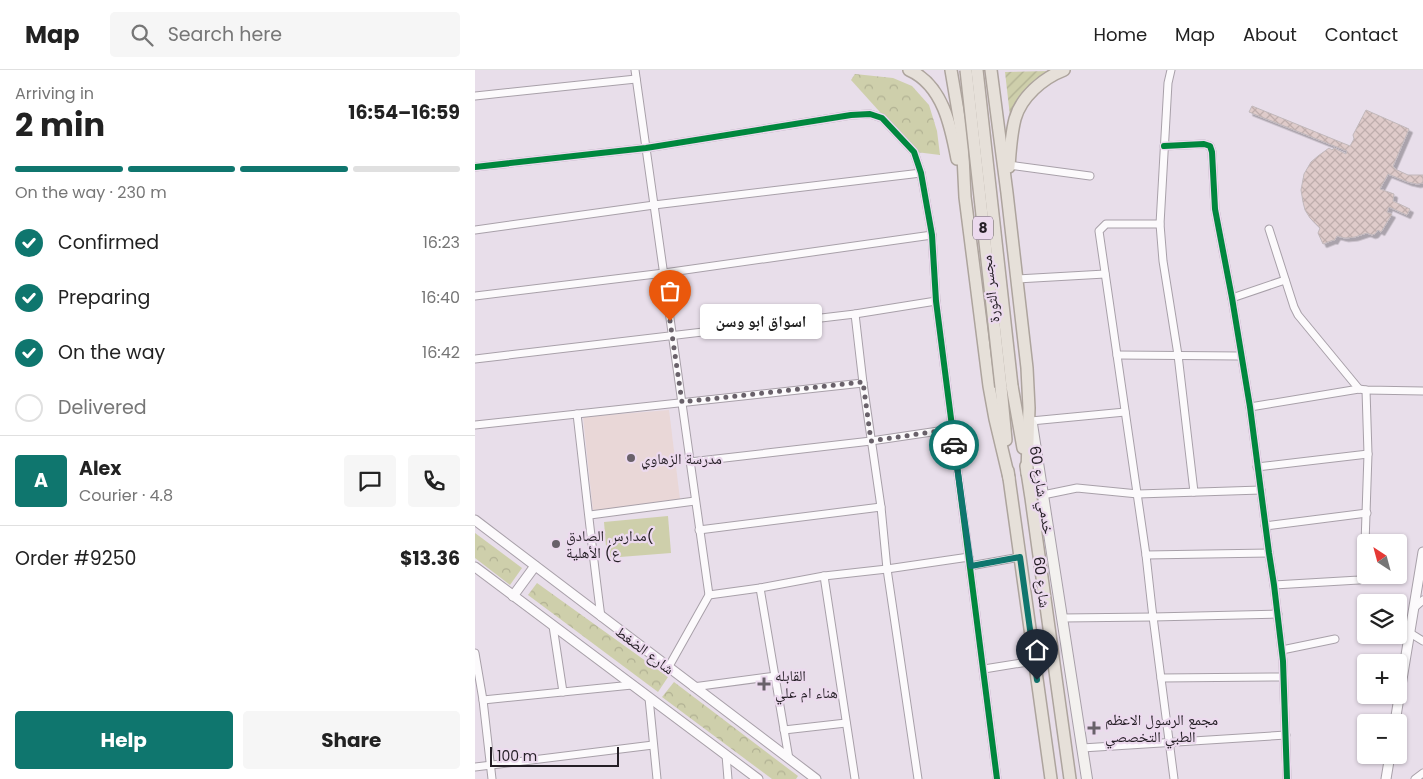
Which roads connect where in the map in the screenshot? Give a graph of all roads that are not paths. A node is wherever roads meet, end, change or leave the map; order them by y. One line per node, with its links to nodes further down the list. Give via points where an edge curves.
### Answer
1 (635, 70): 9 (street)
2 (909, 70): 20 (highway, via 923,77 946,111)
3 (951, 70): 12 (highway)
4 (966, 70): 40 (highway, مجسر الثورة / 8, bridge)
5 (977, 70): 40 (highway, مجسر الثورة / 8, bridge)
6 (991, 70): 11 (highway)
7 (1064, 70): 15 (highway, via 1053,74 1025,99 1015,117)
8 (1171, 70): 13 (street)
9 (635, 80): 10 (street); 14 (street)
10 (475, 96)
11 (999, 130): 12 (highway, via 995,120 978,116 967,123); 19 (highway)
12 (962, 135): 20 (highway)
13 (1164, 146): 22 (street); 31 (street, via 1210,146 1215,209)
14 (645, 148): 16 (street); 17 (street, via 870,114 882,118 914,152); 21 (street)
15 (1009, 165): 18 (street); 19 (highway)
16 (475, 167)
17 (921, 173): 21 (street); 25 (street)
18 (1090, 176)
19 (1007, 193): 28 (highway)
20 (965, 197): 56 (highway, via 989,386)
21 (654, 205): 24 (street); 26 (street)
22 (1160, 224): 27 (street, via 1107,224 1102,227 1099,231); 36 (street)
23 (1269, 229): 29 (street)
24 (475, 230)
25 (932, 236): 26 (street); 32 (street)
26 (664, 273): 30 (street); 34 (street)
27 (1105, 274): 28 (street); 35 (street)
28 (1017, 279): 45 (highway)
29 (1285, 280): 31 (street); 41 (street, via 1298,315)
30 (475, 296)
31 (1233, 298): 37 (street)
32 (936, 300): 33 (street); 50 (street)
33 (855, 314): 34 (street); 39 (street)
34 (672, 336): 38 (street); 43 (street)
35 (1117, 355): 36 (street); 46 (street)
36 (1178, 355): 37 (street); 58 (street)
37 (1241, 356): 44 (street)
38 (475, 359)
39 (863, 382): 43 (street); 51 (street)
40 (1007, 386): 55 (highway, مجسر الثورة / 8); 56 (highway, مجسر الثورة / 8)
41 (1362, 390): 42 (street); 44 (street); 52 (street)
42 (1423, 391)
43 (682, 402): 47 (street); 53 (street)
44 (1250, 407): 54 (street)
45 (1029, 408): 48 (main road, خدمي شارع 60); 55 (highway)
46 (1125, 412): 48 (street); 59 (street)
47 (577, 414): 49 (street); 64 (street)
48 (1031, 421): 60 (main road, خدمي شارع 60)
49 (475, 425)
50 (952, 429): 51 (street); 71 (street)
51 (871, 441): 53 (street); 62 (street)
52 (1368, 454): 54 (street); 63 (street)
53 (690, 462): 61 (street)
54 (1257, 467): 57 (street)
55 (1027, 474): 127 (highway, شارع 60 / 8)
56 (1009, 478): 72 (highway, شارع 60 / 8)
57 (1261, 490): 58 (street); 66 (street)
58 (1195, 492): 59 (street)
59 (1137, 494): 60 (street, via 1077,488); 70 (street)
60 (1043, 495): 87 (main road, خدمي شارع 60)
61 (695, 501): 64 (street); 67 (street)
62 (881, 507): 67 (street); 76 (street)
63 (1367, 513): 66 (street); 78 (street, via 1364,574 1359,580)
64 (589, 515): 85 (street)
65 (475, 520): 73 (street, شارع الضغط)
66 (1265, 526): 69 (street)
67 (699, 530): 80 (street)
68 (1423, 552): 83 (street)
69 (1269, 553): 70 (street); 78 (street)
70 (1146, 555): 86 (street)
71 (969, 557): 74 (street); 76 (street)
72 (1020, 557): 74 (street); 94 (highway, شارع 60 / 8)
73 (535, 566): 81 (street); 85 (street, شارع الضغط)
74 (971, 566): 96 (street)
75 (475, 567): 81 (street)
76 (887, 569): 77 (street); 124 (street)
77 (824, 576): 79 (street); 106 (street)
78 (1274, 585): 84 (street)
79 (760, 588): 80 (street); 97 (street)
80 (709, 595): 95 (street)
81 (513, 596): 88 (street)
82 (1423, 600): 83 (street)
83 (1414, 608): 89 (street)
84 (1278, 614): 86 (street); 92 (street)
85 (601, 617): 95 (street, شارع الضغط)
86 (1153, 617): 87 (street); 99 (street)
87 (1062, 618): 111 (main road, خدمي شارع 60)
88 (553, 626): 100 (street); 102 (street)
89 (1410, 633): 91 (street); 105 (street)
90 (1335, 640): 92 (street)
91 (1423, 641)
92 (1282, 650): 98 (street)
93 (475, 653): 104 (street)
94 (1034, 661): 96 (street); 126 (highway, شارع 60 / 8)
95 (668, 668): 101 (street, شارع الضغط)
96 (984, 669): 125 (street)
97 (775, 676): 101 (street); 107 (street)
98 (1283, 677): 99 (street); 108 (street)
99 (1161, 678): 109 (street)
100 (631, 685): 102 (street); 103 (street)
101 (693, 687): 113 (street, شارع الضغط)
102 (563, 692): 104 (street)
103 (649, 698): 110 (street); 112 (street)
104 (483, 700): 115 (street)
105 (1396, 714)
106 (846, 723): 107 (street); 123 (street)
107 (784, 730): 113 (street)
108 (1286, 735): 109 (street); 130 (street)
109 (1170, 742): 111 (street); 129 (street)
110 (653, 746): 115 (street); 119 (street)
111 (1082, 748): 128 (main road, خدمي شارع 60)
112 (726, 755): 120 (street); 121 (street)
113 (789, 759): 122 (street, شارع الضغط)
114 (1388, 764): 131 (street)
115 (490, 766): 116 (street); 118 (street)
116 (475, 767)
117 (1423, 773): 132 (street)
118 (492, 779)
119 (657, 779)
120 (728, 779)
121 (758, 779)
122 (816, 779)
123 (855, 779)
124 (918, 779)
125 (997, 779)
126 (1051, 779)
127 (1070, 779)
128 (1087, 779)
129 (1174, 779)
130 (1287, 779)
131 (1386, 779)
132 (1415, 779)

